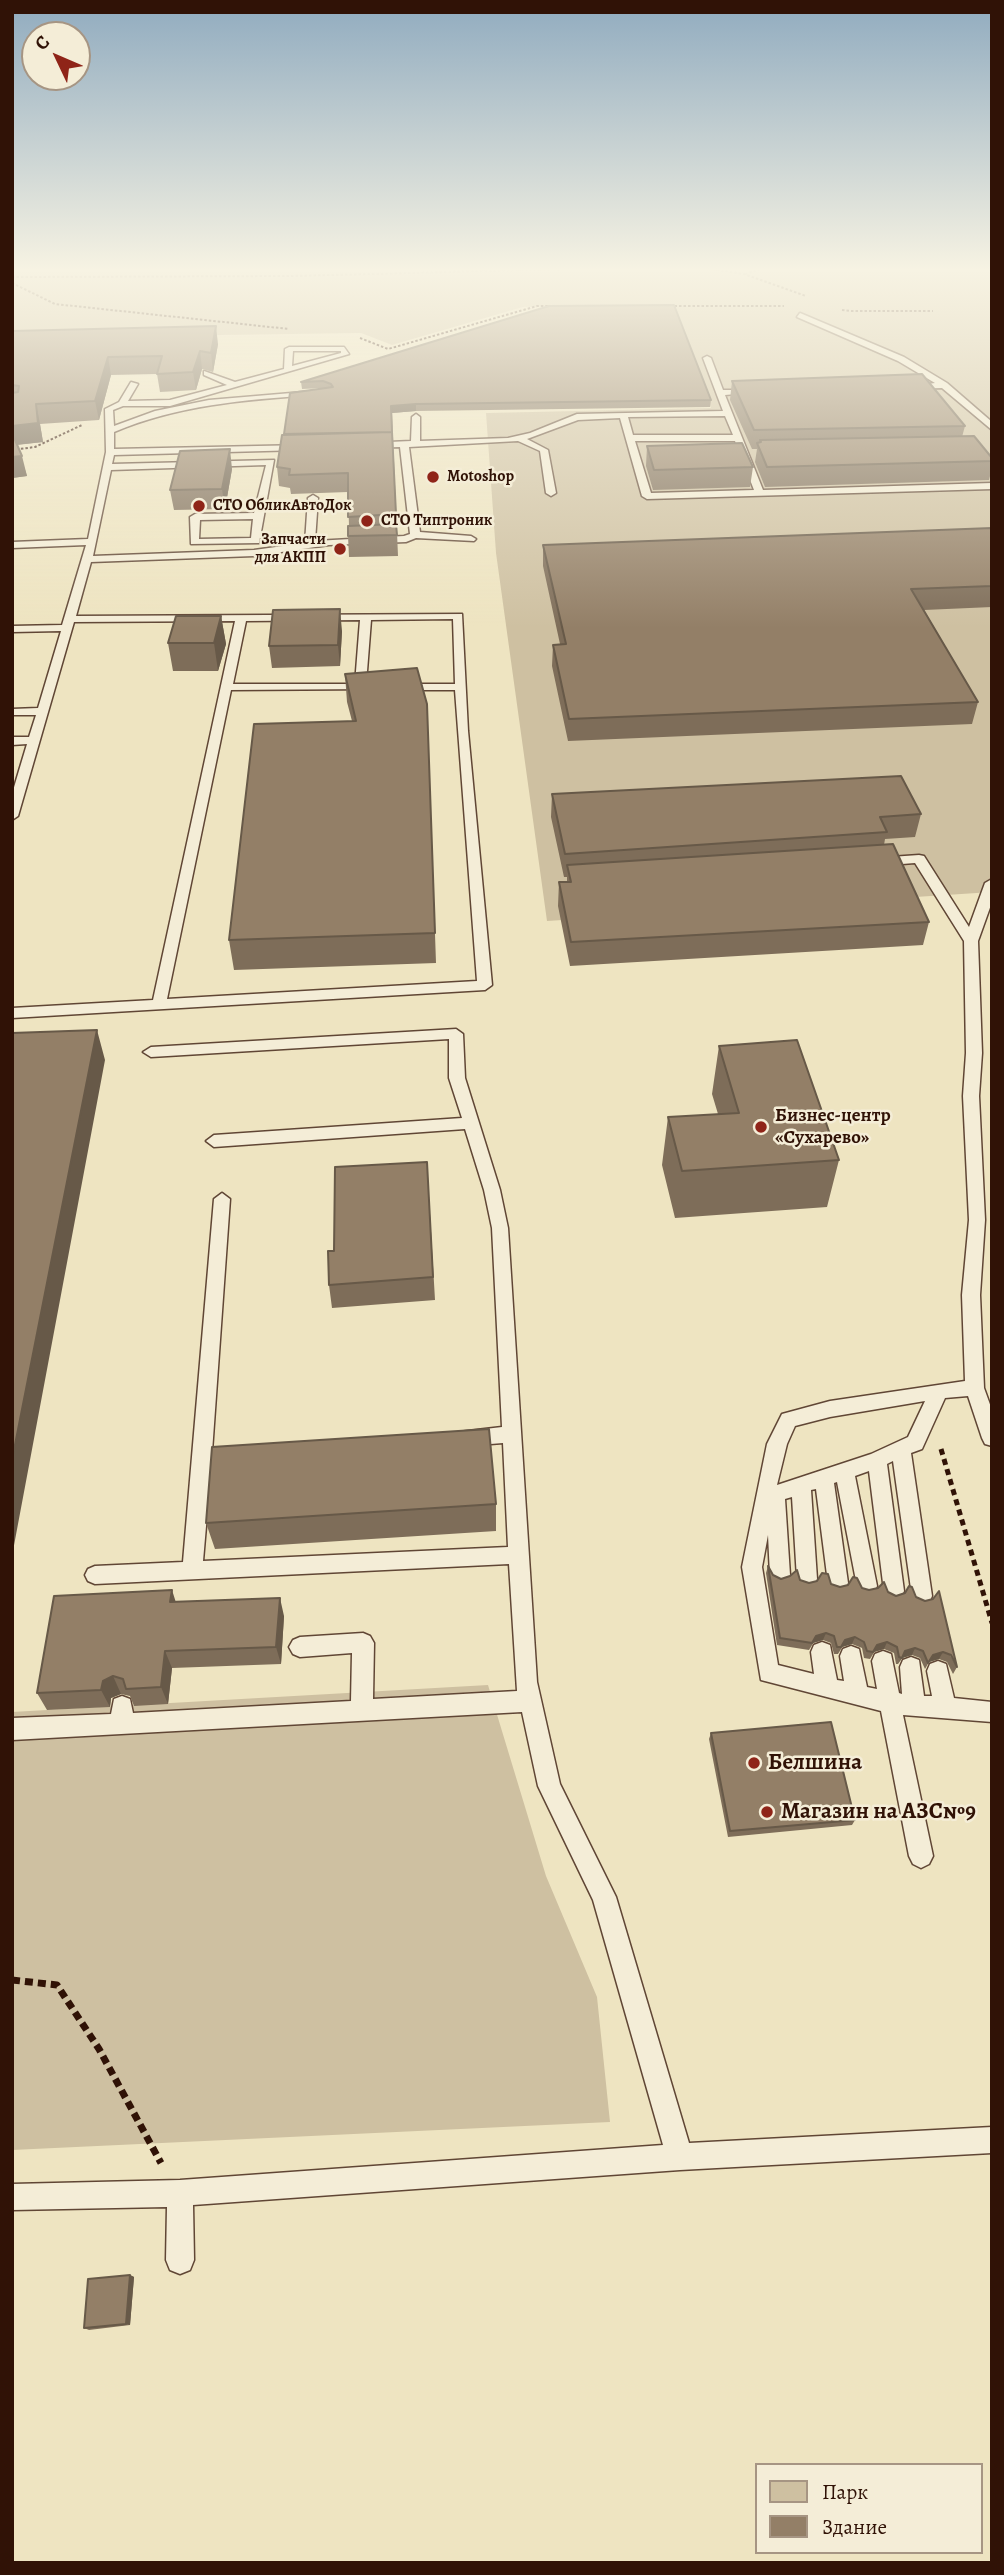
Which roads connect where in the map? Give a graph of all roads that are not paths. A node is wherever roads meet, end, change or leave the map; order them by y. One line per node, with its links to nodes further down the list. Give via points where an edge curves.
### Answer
1 (132, 388): 10 (lane)
2 (223, 388): 10 (lane, via 170,403)
3 (292, 388): 9 (lane)
4 (718, 388): 8 (lane)
5 (948, 388): 14 (lane)
6 (762, 392): 8 (lane)
7 (327, 393): 9 (lane)
8 (720, 393): 11 (lane)
9 (291, 394): 15 (lane, via 181,408)
10 (122, 404): 15 (lane, via 109,409)
11 (728, 413): 12 (lane); 17 (lane)
12 (623, 415): 16 (lane); 18 (lane, via 577,417)
13 (416, 417): 19 (lane)
14 (992, 428)
15 (110, 431): 22 (lane)
16 (630, 438): 17 (lane); 26 (lane)
17 (738, 438): 24 (lane)
18 (518, 439): 19 (lane); 30 (lane, via 544,450)
19 (410, 444): 20 (lane); 34 (lane)
20 (363, 445)
21 (308, 446): 22 (lane)
22 (110, 452): 28 (lane)
23 (729, 455): 24 (lane)
24 (743, 455): 25 (lane); 31 (lane)
25 (757, 455)
26 (635, 457): 27 (lane); 31 (lane, via 647,496)
27 (648, 457)
28 (107, 467): 33 (lane, via 271,462); 36 (lane)
29 (992, 486): 31 (lane)
30 (551, 492)
31 (760, 493)
32 (313, 498): 37 (lane)
33 (258, 516): 33 (lane, via 195,517 194,542 256,541)
34 (415, 535): 35 (lane); 37 (lane, via 393,541)
35 (471, 539)
36 (92, 542): 38 (lane); 39 (lane)
37 (310, 544): 39 (lane, via 254,553)
38 (12, 545)
39 (86, 559): 42 (lane)
40 (241, 617): 41 (lane); 42 (lane); 44 (lane)
41 (366, 617): 45 (lane); 46 (lane, via 458,616)
42 (68, 623): 43 (lane); 47 (lane)
43 (12, 629)
44 (226, 687): 45 (lane); 55 (lane)
45 (360, 687): 46 (lane)
46 (461, 687): 55 (lane, via 485,985)
47 (43, 710): 48 (lane); 49 (lane)
48 (12, 712)
49 (34, 740): 50 (lane); 51 (lane)
50 (12, 741)
51 (12, 816)
52 (864, 862): 54 (lane, via 919,859)
53 (992, 883): 54 (lane)
54 (971, 941): 61 (lane)
55 (159, 1004): 56 (lane)
56 (12, 1013)
57 (151, 1052): 58 (lane, via 456,1034 457,1078)
58 (471, 1123): 59 (lane); 63 (lane, via 500,1228)
59 (214, 1141)
60 (222, 1199): 69 (lane)
61 (975, 1388): 62 (lane); 64 (lane)
62 (939, 1391): 66 (lane, via 915,1443); 73 (lane, via 789,1420 777,1444)
63 (512, 1434): 65 (lane); 74 (lane)
64 (992, 1438)
65 (444, 1440)
66 (901, 1448): 68 (lane); 82 (lane)
67 (256, 1456): 69 (lane)
68 (877, 1460): 70 (lane); 81 (lane)
69 (202, 1461): 75 (lane)
70 (844, 1469): 71 (lane); 80 (lane)
71 (824, 1478): 72 (lane); 79 (lane)
72 (801, 1486): 73 (lane); 78 (lane)
73 (770, 1496): 77 (lane); 89 (lane, via 752,1567 769,1673)
74 (519, 1555): 75 (lane); 91 (lane)
75 (192, 1570): 76 (lane)
76 (95, 1575)
77 (780, 1575)
78 (807, 1579)
79 (838, 1583)
80 (867, 1586)
81 (894, 1591)
82 (922, 1596)
83 (300, 1647): 95 (lane, via 363,1643)
84 (822, 1652): 89 (lane)
85 (851, 1656): 90 (lane)
86 (883, 1661): 92 (lane)
87 (911, 1667): 93 (lane)
88 (938, 1671): 94 (lane)
89 (827, 1687): 90 (lane)
90 (857, 1695): 92 (lane)
91 (530, 1701): 95 (lane); 100 (lane, via 549,1786 604,1897)
92 (890, 1703): 93 (lane); 98 (lane)
93 (914, 1705): 94 (lane)
94 (945, 1708): 96 (lane)
95 (362, 1711): 97 (lane, via 122,1715)
96 (992, 1712)
97 (12, 1729)
98 (921, 1856)
99 (992, 2140): 100 (lane)
100 (680, 2157): 101 (lane)
101 (180, 2193): 102 (lane); 103 (lane)
102 (12, 2197)
103 (180, 2260)

